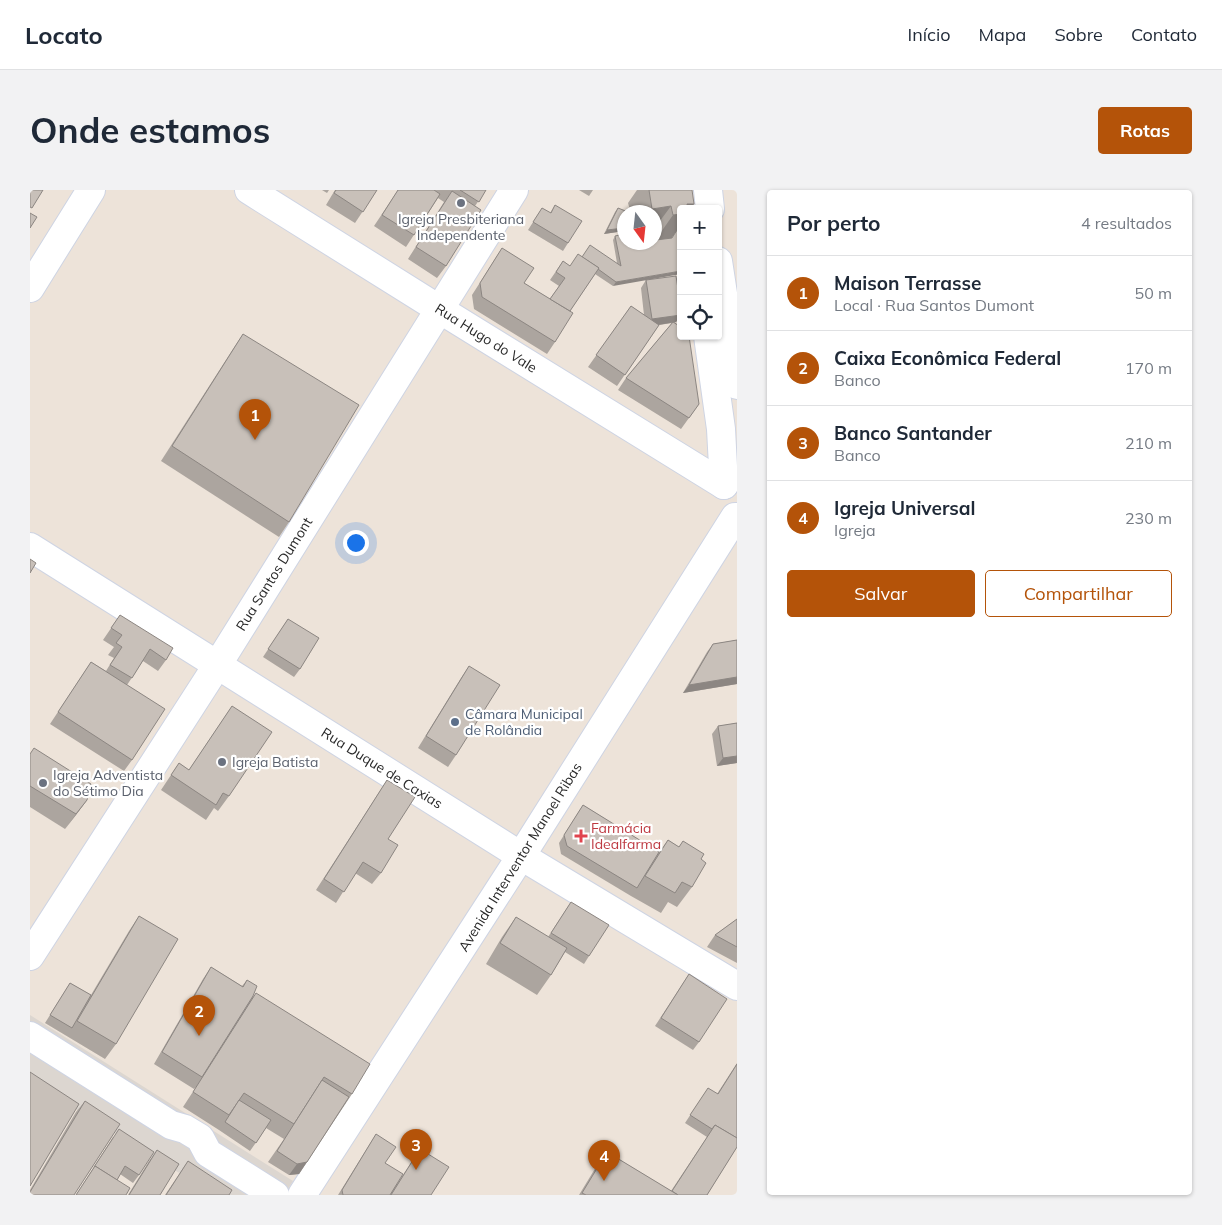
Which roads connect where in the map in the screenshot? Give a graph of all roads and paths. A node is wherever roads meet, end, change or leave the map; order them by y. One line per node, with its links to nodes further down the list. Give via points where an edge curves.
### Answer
1 (91, 190): 9 (street)
2 (249, 190): 10 (street, Rua Hugo do Vale)
3 (514, 190): 10 (street, Rua Santos Dumont)
4 (686, 190): 6 (street)
5 (708, 190): 7 (street)
6 (688, 205)
7 (710, 205)
8 (722, 287): 12 (street)
9 (30, 288)
10 (439, 309): 13 (street, Rua Hugo do Vale); 16 (street, Rua Santos Dumont)
11 (709, 340): 13 (street)
12 (737, 385)
13 (731, 480): 14 (street, via 721,496 724,507)
14 (736, 522): 17 (street, Avenida Interventor Manoel Ribas)
15 (30, 547): 16 (street, Rua Duque de Caxias)
16 (218, 664): 17 (street, Rua Duque de Caxias); 18 (street, Rua Santos Dumont)
17 (521, 856): 19 (street, Rua Duque de Caxias); 22 (street, Avenida Interventor Manoel Ribas)
18 (30, 956)
19 (737, 986)
20 (30, 1036): 21 (street, via 171,1124 200,1138 208,1153)
21 (275, 1195)
22 (302, 1195)

